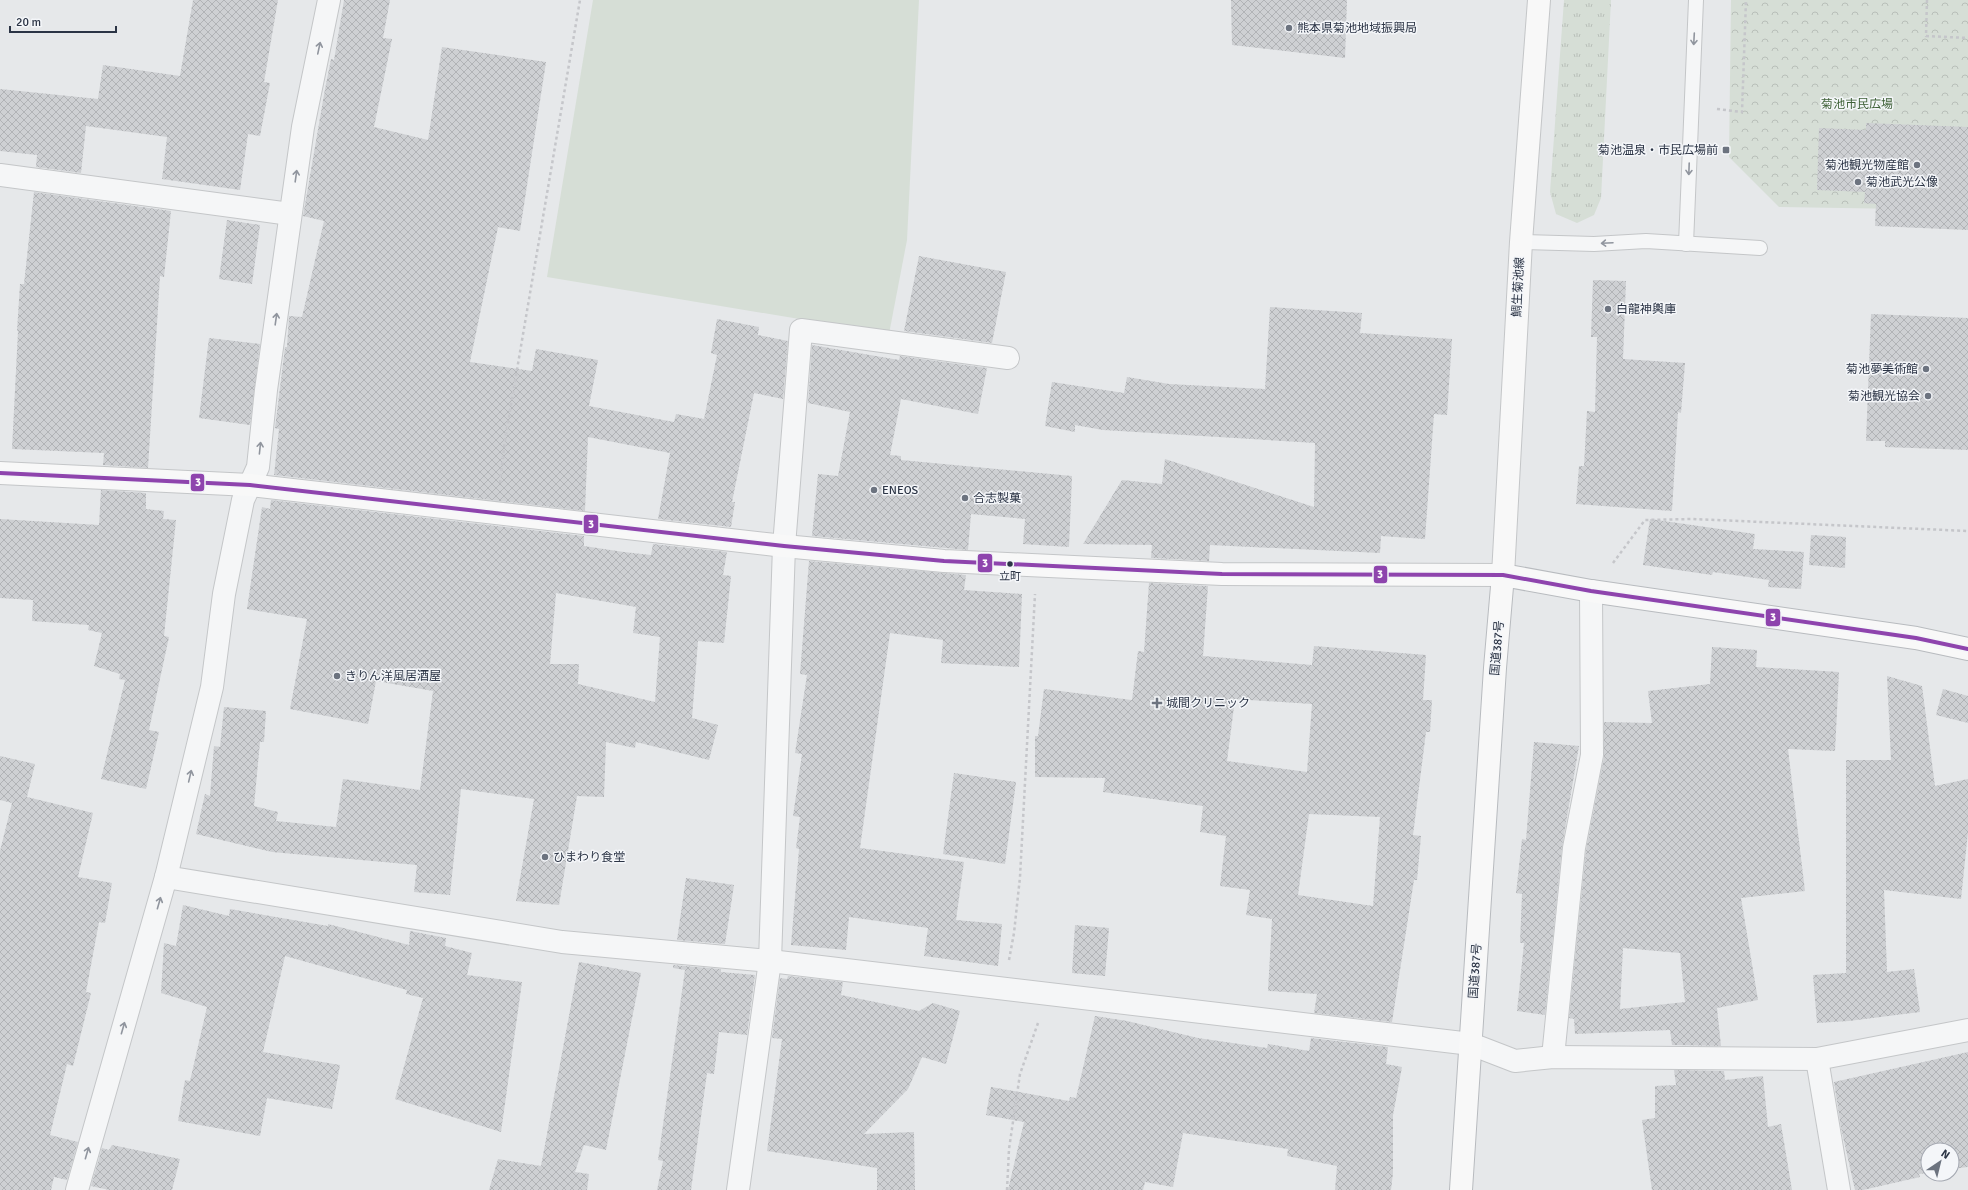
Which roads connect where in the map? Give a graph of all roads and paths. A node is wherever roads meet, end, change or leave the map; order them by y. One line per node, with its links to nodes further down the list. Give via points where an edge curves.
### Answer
1 (329, 0): 10 (street, one-way to 1, via 303,127)
2 (580, 0): 17 (path, via 505,440)
3 (1539, 0): 11 (main road, 鯛生菊池線)
4 (1696, 0): 8 (lane, one-way to 8)
5 (1746, 0): 8 (path, via 1742,112)
6 (1927, 0): 7 (path, via 1926,36)
7 (1968, 38)
8 (1691, 106): 12 (lane, one-way to 12)
9 (0, 175): 10 (street)
10 (290, 214): 16 (street, one-way to 10, via 258,467)
11 (1521, 242): 12 (lane, one-way to 11, via 1646,241 1594,244); 21 (main road, 鯛生菊池線)
12 (1686, 244): 13 (lane)
13 (1760, 248)
14 (1008, 358): 19 (street, via 802,330)
15 (0, 473): 16 (main road)
16 (250, 486): 17 (main road); 24 (street, one-way to 16, via 212,687 224,594 243,500)
17 (497, 512): 19 (main road)
18 (1968, 531): 22 (path, via 1693,519 1645,520)
19 (784, 546): 20 (main road, via 944,561); 25 (street)
20 (1036, 566): 21 (main road, via 1222,574); 26 (path, via 1020,877 1014,933)
21 (1503, 575): 22 (main road); 29 (main road, 国道387号)
22 (1591, 591): 23 (main road, via 1909,637); 30 (street, via 1592,755 1574,848)
23 (1968, 649)
24 (166, 878): 25 (street, via 555,941); 32 (street, one-way to 24)
25 (770, 961): 26 (street); 33 (street)
26 (1003, 989): 27 (street)
27 (1048, 994): 29 (street); 34 (path, via 1020,1074)
28 (1968, 1030): 31 (street)
29 (1471, 1044): 30 (street, via 1515,1060); 35 (main road, 国道387号)
30 (1554, 1057): 31 (street)
31 (1817, 1059): 36 (street)
32 (77, 1190)
33 (738, 1190)
34 (1006, 1190)
35 (1461, 1190)
36 (1839, 1190)

